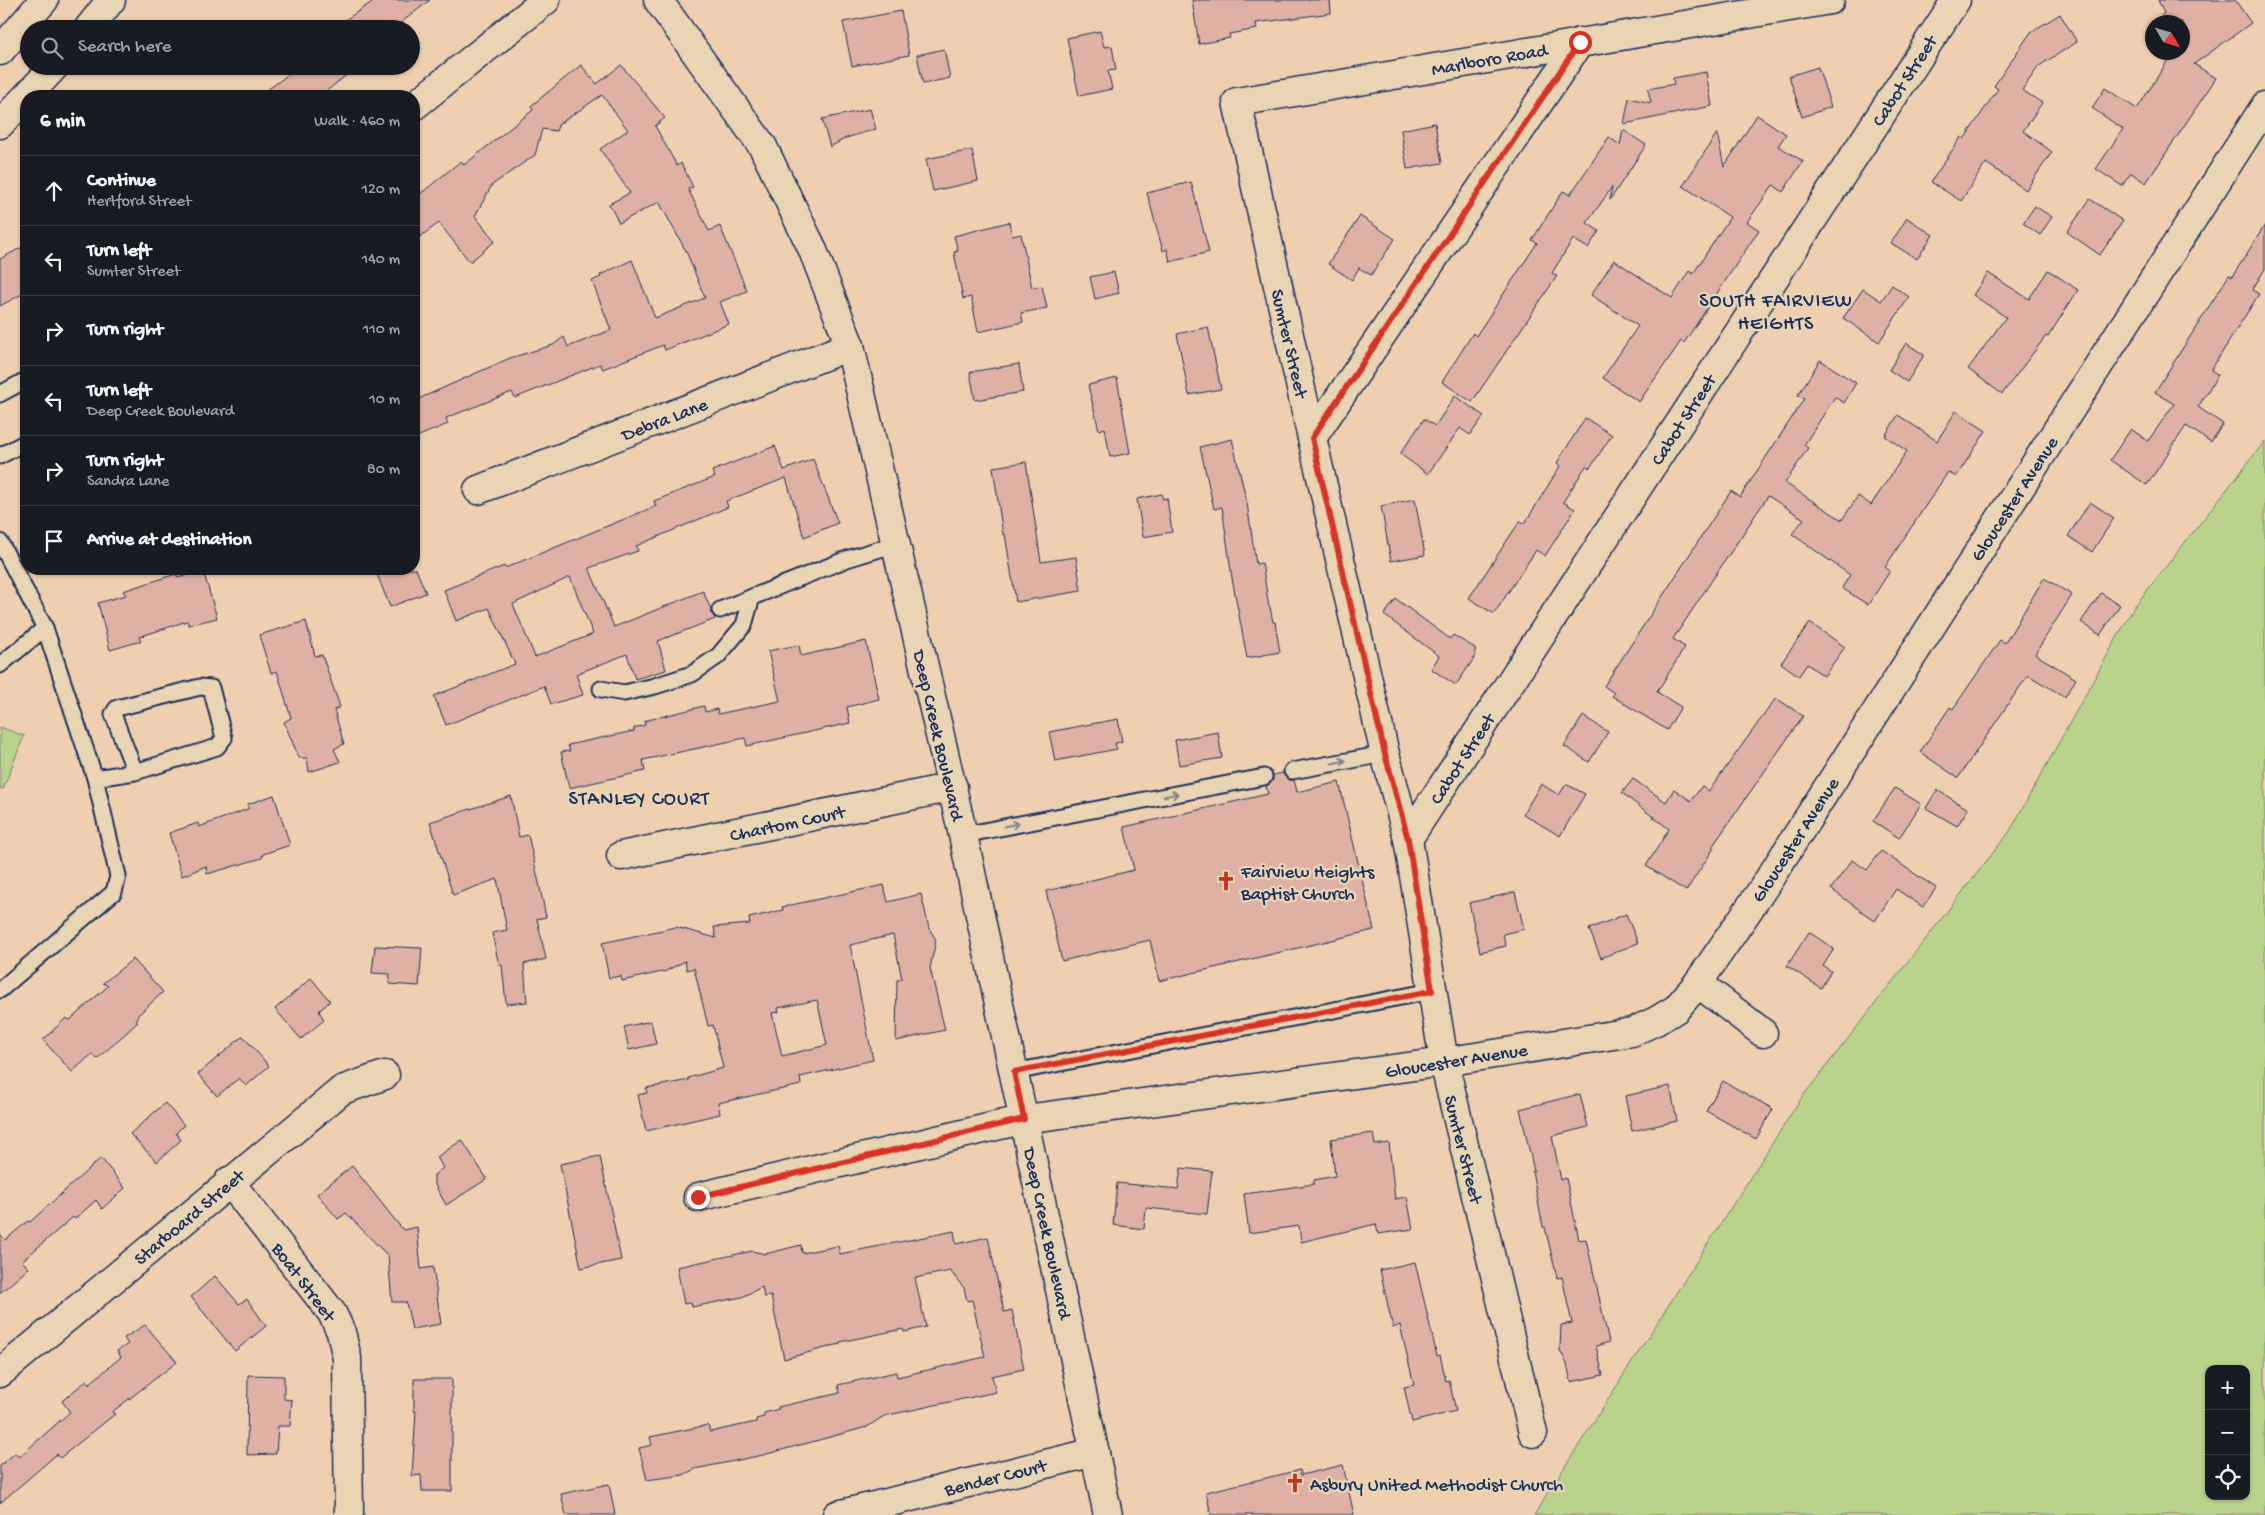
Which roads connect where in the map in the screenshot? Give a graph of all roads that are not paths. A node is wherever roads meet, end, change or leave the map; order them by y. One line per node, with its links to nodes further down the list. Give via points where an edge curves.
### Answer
1 (44, 0): 7 (street)
2 (111, 0): 8 (street)
3 (546, 0): 14 (street)
4 (658, 0): 19 (street, Deep Creek Boulevard, via 763,148 812,248)
5 (1830, 0): 10 (street, Marlboro Road)
6 (1956, 0): 40 (street, Cabot Street)
7 (27, 20)
8 (95, 20)
9 (20, 28): 11 (street)
10 (1580, 42): 16 (street, Marlboro Road); 22 (street)
11 (0, 51)
12 (46, 75): 13 (street)
13 (32, 90)
14 (420, 101)
15 (20, 102): 18 (street)
16 (1237, 102): 22 (street, Sumter Street)
17 (2265, 106): 42 (street, Gloucester Avenue, via 1767,882)
18 (0, 124)
19 (850, 346): 25 (street, Debra Lane); 27 (street, Deep Creek Boulevard)
20 (20, 383): 21 (lane)
21 (0, 394)
22 (1312, 438): 33 (street, Sumter Street)
23 (20, 445): 24 (lane)
24 (0, 456)
25 (478, 490)
26 (0, 542): 30 (lane)
27 (896, 544): 28 (lane, via 847,559); 38 (street, Deep Creek Boulevard)
28 (752, 598): 29 (lane); 32 (lane, via 744,625 718,656 692,674 624,693)
29 (720, 610)
30 (45, 628): 31 (lane); 37 (lane)
31 (0, 664)
32 (601, 689)
33 (1385, 754): 34 (lane, one-way to 33); 40 (street, Sumter Street)
34 (1292, 771)
35 (135, 772): 35 (lane, via 112,714 117,708 200,686 211,688 224,738 217,747); 37 (lane)
36 (1264, 777): 39 (lane, one-way to 36)
37 (95, 778): 43 (lane, via 118,876 114,892)
38 (953, 787): 39 (street, Deep Creek Boulevard); 41 (street, Chartom Court)
39 (963, 834): 47 (street, Deep Creek Boulevard)
40 (1408, 839): 44 (street, Sumter Street)
41 (621, 856)
42 (1698, 983): 45 (street); 46 (street, Gloucester Avenue, via 1676,1008 1632,1032)
43 (0, 990)
44 (1432, 991): 46 (street, Sumter Street); 47 (lane)
45 (1763, 1033)
46 (1444, 1062): 49 (street, Gloucester Avenue); 53 (street, Sumter Street)
47 (1014, 1072): 49 (street, Deep Creek Boulevard)
48 (385, 1075): 50 (street, Starboard Street, via 342,1090)
49 (1024, 1119): 51 (street, Gloucester Avenue); 54 (street, Deep Creek Boulevard)
50 (229, 1181): 52 (street, Starboard Street); 55 (street, Boat Street, via 332,1313 341,1332 347,1358)
51 (698, 1197)
52 (0, 1373)
53 (1534, 1434)
54 (1095, 1452): 56 (street, Bender Court); 57 (street, Deep Creek Boulevard)
55 (349, 1515)
56 (837, 1515)
57 (1108, 1515)

